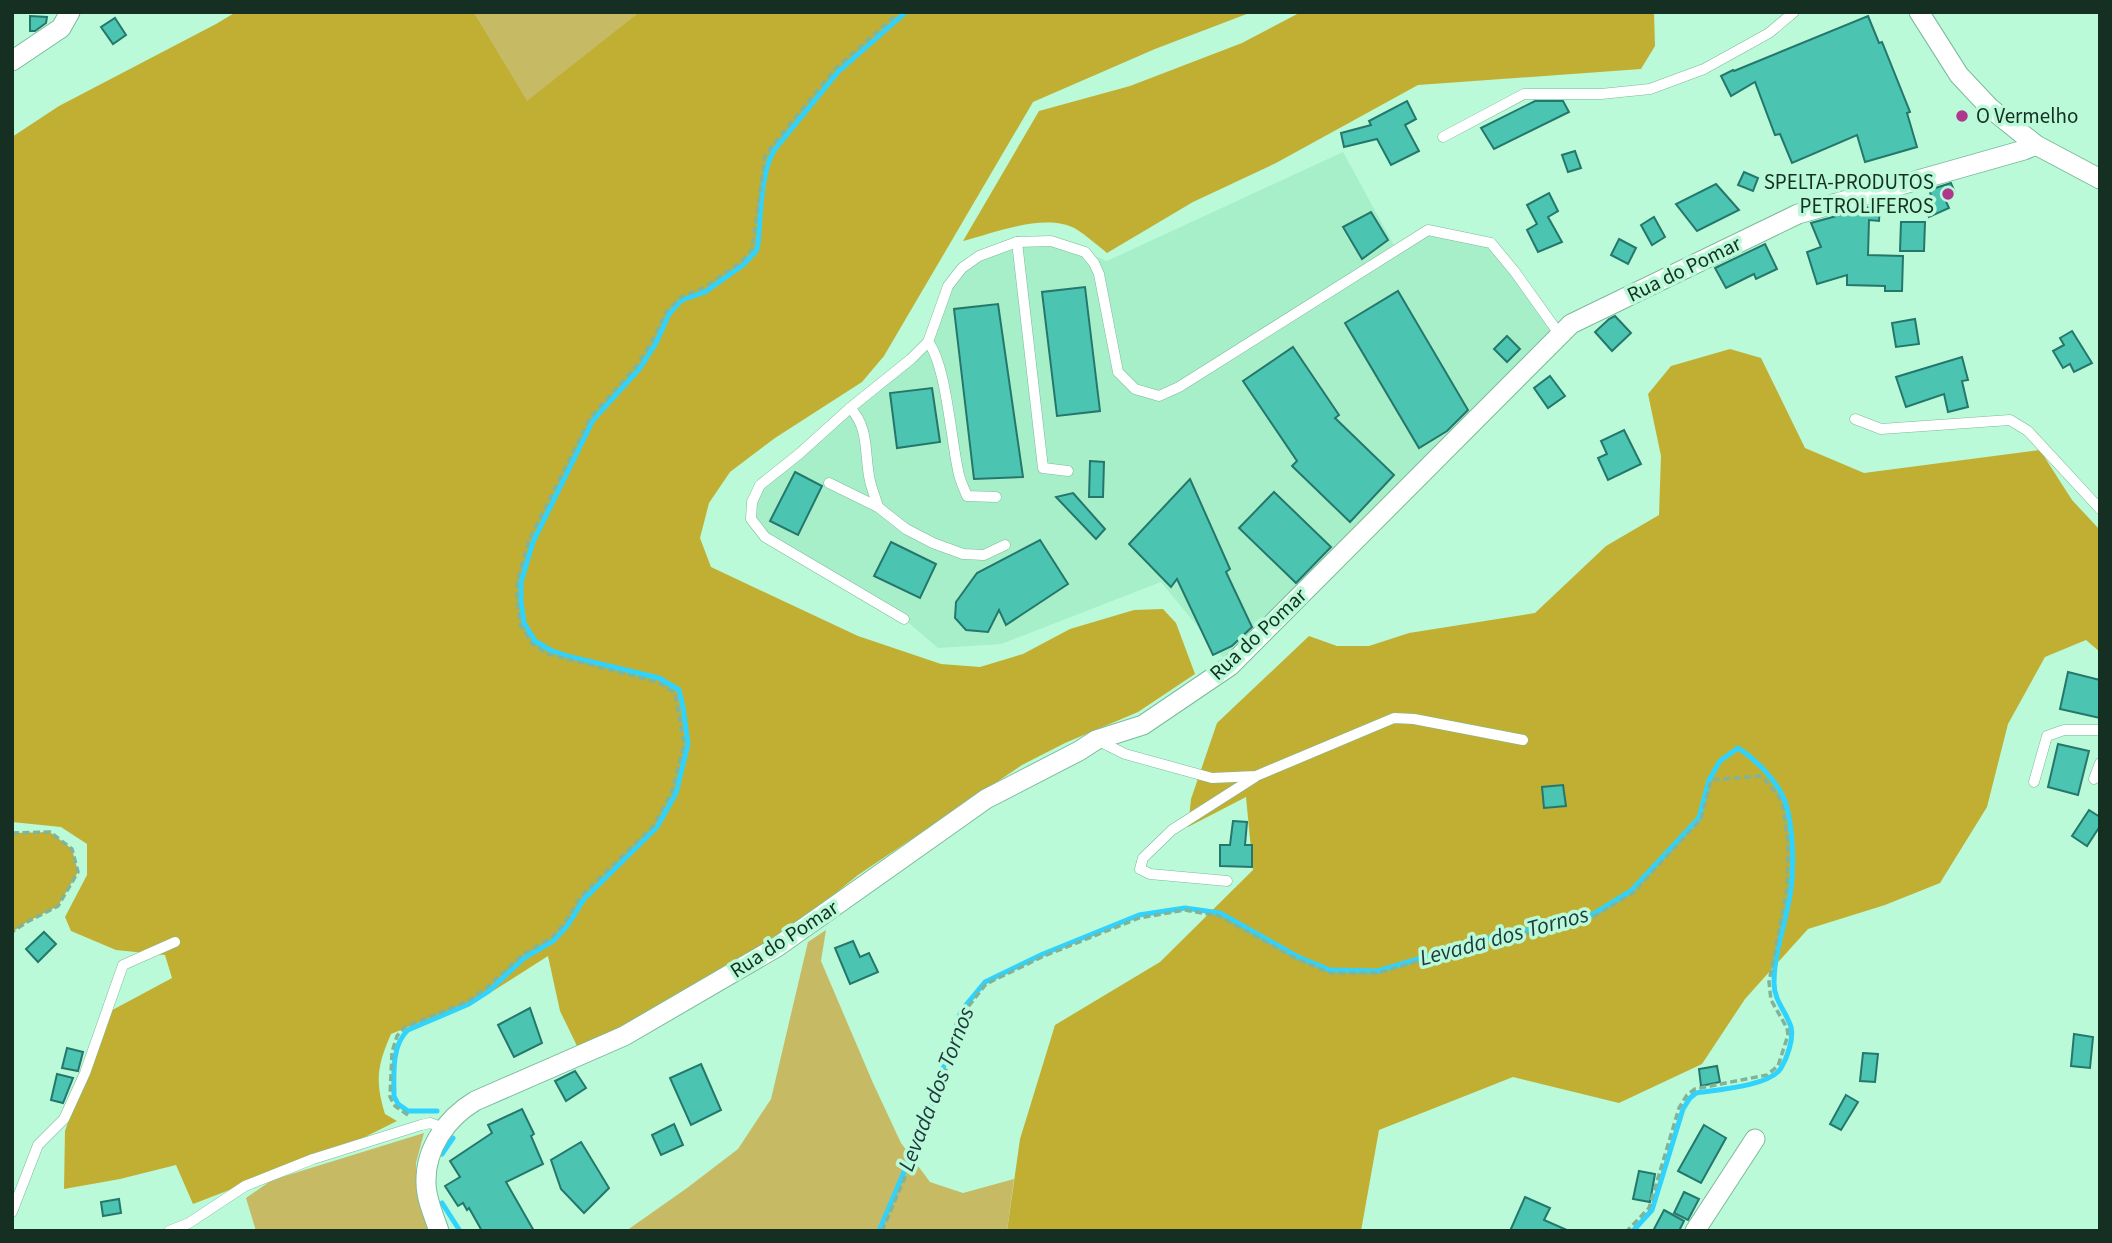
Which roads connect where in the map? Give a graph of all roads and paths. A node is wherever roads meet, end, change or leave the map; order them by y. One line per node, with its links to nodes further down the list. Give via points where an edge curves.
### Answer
1 (70, 12): 5 (street, via 61,28)
2 (899, 12): 32 (path, via 835,69 772,146 765,156 752,249 741,262 681,297 666,312 637,366 590,418 529,540 517,581 517,601 520,624 532,644 566,660 657,682 675,693 684,744 673,791 654,825 581,896 551,938 522,955 468,1001 399,1032 392,1052 390,1097 400,1111 424,1116)
3 (1794, 12): 6 (lane, via 1769,33 1704,69 1650,89 1524,94)
4 (1919, 12): 7 (street, via 1959,75 1990,108)
5 (12, 61)
6 (1443, 138)
7 (2036, 145): 8 (street); 10 (street, Rua do Pomar, via 1798,214 1571,324)
8 (2100, 179)
9 (1017, 242): 10 (lane, via 1051,241 1085,253 1094,262 1118,372 1135,389 1159,396 1428,230 1491,243); 11 (lane, via 979,256 962,268 947,286); 14 (lane, via 1043,468)
10 (1560, 335): 22 (street, Rua do Pomar, via 1230,666 1143,725)
11 (928, 342): 12 (lane); 16 (lane, via 941,373 958,474 967,496)
12 (850, 408): 17 (lane, via 864,430); 20 (lane, via 761,485 752,502 751,519 765,537)
13 (1855, 419): 18 (lane, via 1881,429 2010,420 2028,431)
14 (1069, 471)
15 (829, 483): 17 (lane)
16 (996, 497)
17 (878, 507): 19 (lane, via 906,529 963,554 984,555)
18 (2100, 509)
19 (1005, 545)
20 (904, 619)
21 (2100, 730): 27 (lane, via 2064,730 2047,736)
22 (1096, 740): 25 (lane, via 1125,754 1212,778); 32 (street, Rua do Pomar, via 986,799 777,947 624,1036 475,1101)
23 (1524, 740): 25 (lane, via 1394,718)
24 (2100, 764): 26 (lane)
25 (1256, 776): 29 (lane, via 1172,830 1143,858 1140,869 1150,874)
26 (2094, 779)
27 (2034, 782)
28 (12, 833): 30 (path, via 50,832 72,849 78,872 58,905)
29 (1227, 881)
30 (12, 932)
31 (175, 942): 34 (lane, via 123,965 85,1073 64,1119 38,1145)
32 (437, 1126): 35 (lane, via 313,1159 244,1186); 36 (street, Rua do Pomar, via 426,1184)
33 (1755, 1139): 39 (street)
34 (12, 1212)
35 (169, 1231)
36 (439, 1231)
37 (882, 1231): 38 (path, via 932,1114 964,1012 986,985 1139,918 1185,910 1219,916 1330,973 1378,973 1496,939 1569,926 1633,893 1701,819 1711,780 1762,776 1779,797 1788,842 1787,888 1769,982 1772,1000 1787,1028 1787,1040 1778,1066 1767,1075 1687,1095 1649,1208)
38 (1627, 1231)
39 (1695, 1231)

